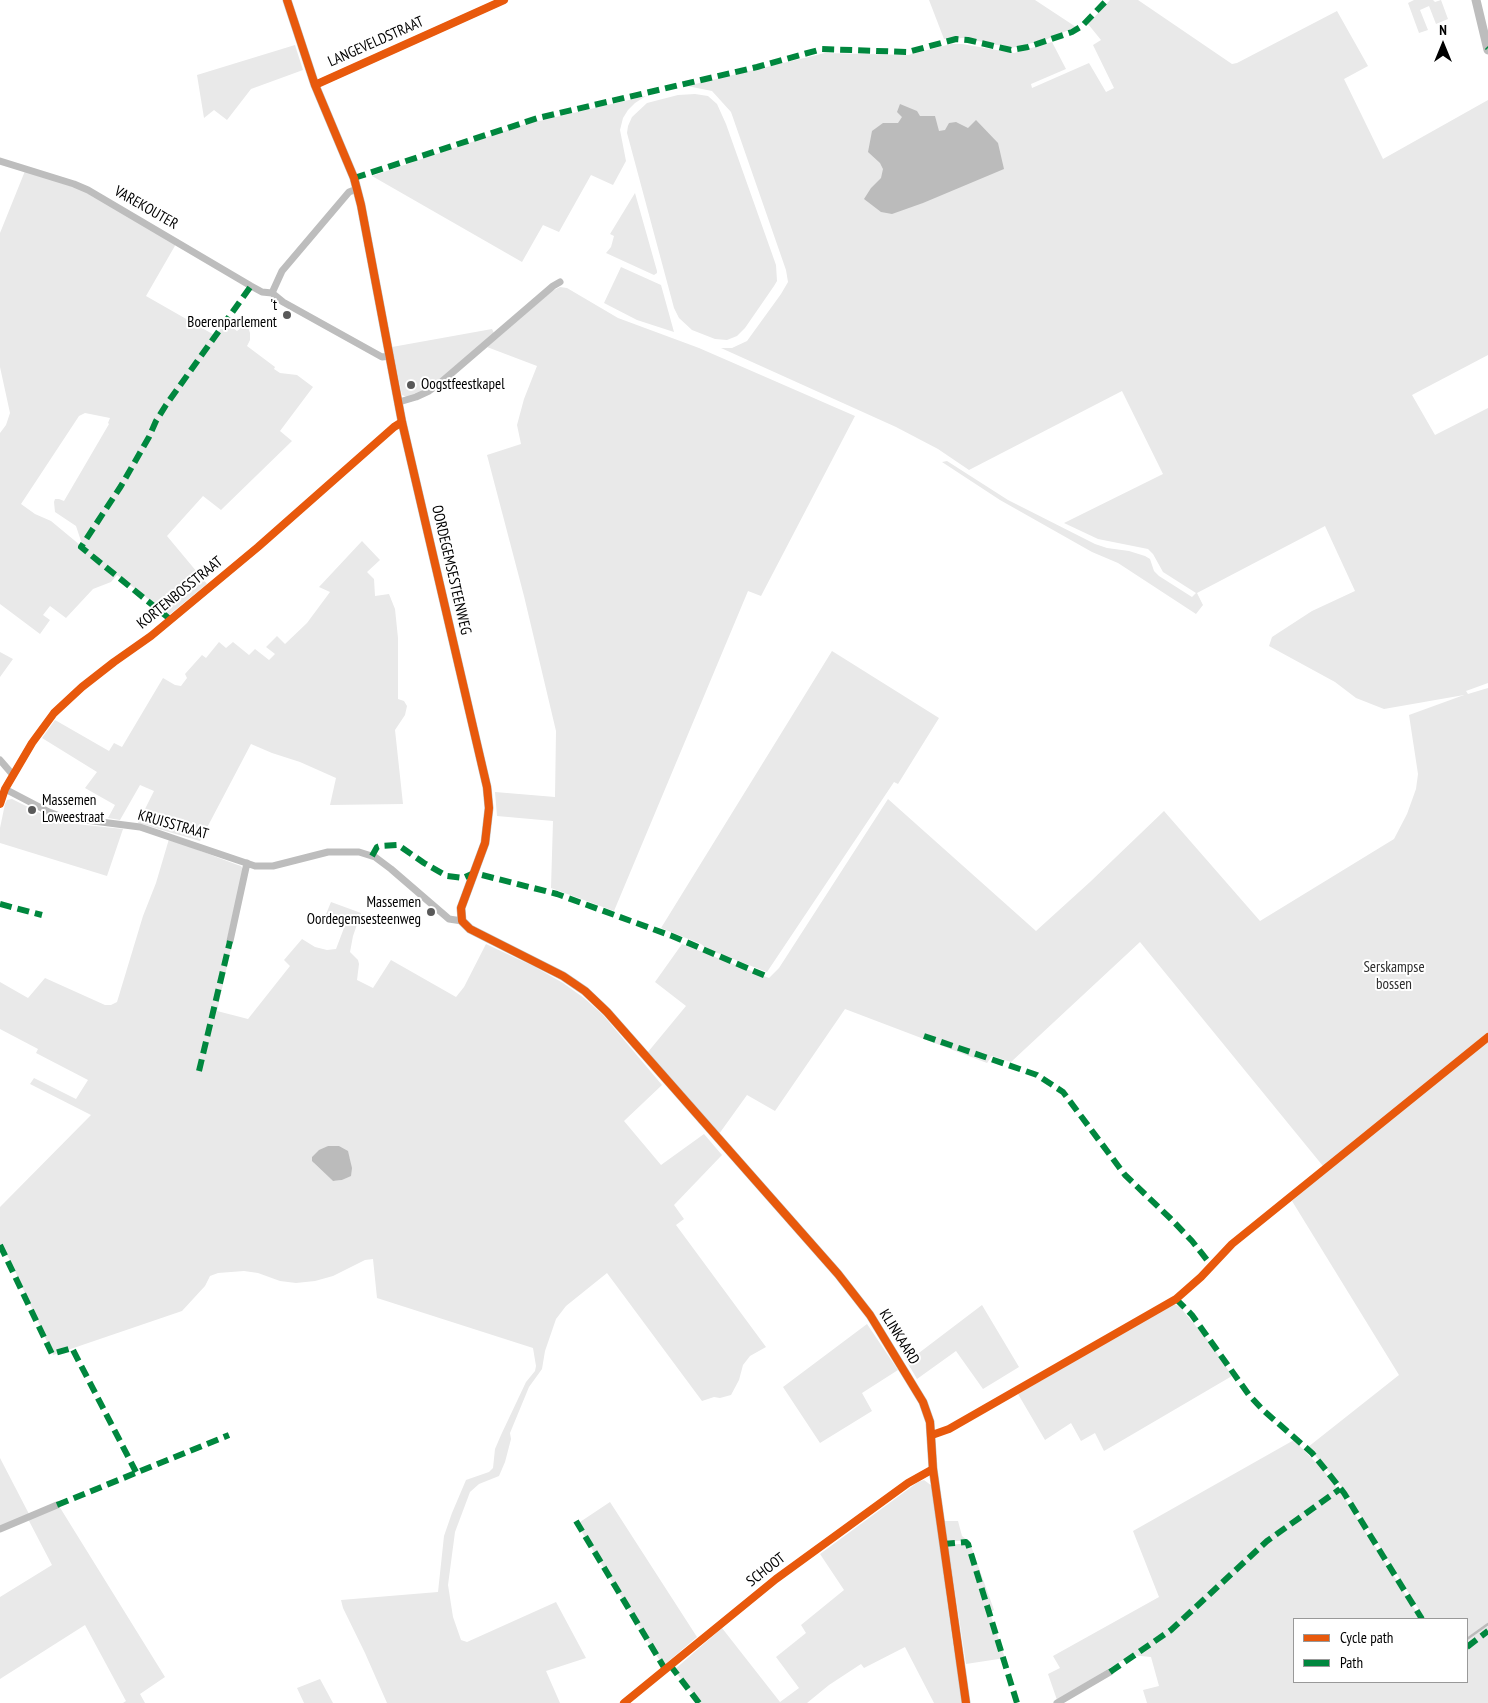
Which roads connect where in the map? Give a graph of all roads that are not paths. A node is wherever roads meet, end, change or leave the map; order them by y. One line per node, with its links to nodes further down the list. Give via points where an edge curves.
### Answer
1 (287, 0): 5 (street, OORDEGEMSESTEENWEG)
2 (504, 0): 5 (street, LANGEVELDSTRAAT)
3 (1476, 0): 4 (street)
4 (1488, 50)
5 (315, 85): 7 (street, OORDEGEMSESTEENWEG)
6 (0, 161): 9 (street, VAREKOUTER, via 88,190 251,286)
7 (357, 189): 9 (street, via 349,192 282,271); 10 (street, OORDEGEMSESTEENWEG)
8 (560, 282): 11 (street, via 429,392)
9 (272, 293): 10 (street, VAREKOUTER, via 382,357)
10 (390, 356): 11 (street, OORDEGEMSESTEENWEG)
11 (399, 402): 12 (street, OORDEGEMSESTEENWEG)
12 (402, 422): 14 (street, KORTENBOSSTRAAT, via 258,548 151,636 82,687 54,714); 18 (street, OORDEGEMSESTEENWEG, via 489,799 485,843 461,908)
13 (0, 760): 14 (street)
14 (13, 775): 15 (street, KORTENBOSSTRAAT)
15 (5, 789): 16 (street, KORTENBOSSTRAAT); 17 (street, KRUISSTRAAT, via 62,817 140,827)
16 (0, 804)
17 (247, 863): 18 (street, KRUISSTRAAT, via 272,866 328,852 359,852 374,857 391,869 449,919); 19 (street)
18 (462, 921): 20 (street, KLINKAARD, via 470,929 563,976 585,991 838,1274 870,1315 923,1402 930,1422)
19 (230, 941)
20 (933, 1469): 24 (street, SCHOOT, via 908,1483 776,1580); 25 (street, KLINKAARD)
21 (57, 1505): 22 (street)
22 (0, 1529)
23 (1110, 1672): 26 (street)
24 (624, 1703)
25 (966, 1703)
26 (1057, 1703)

